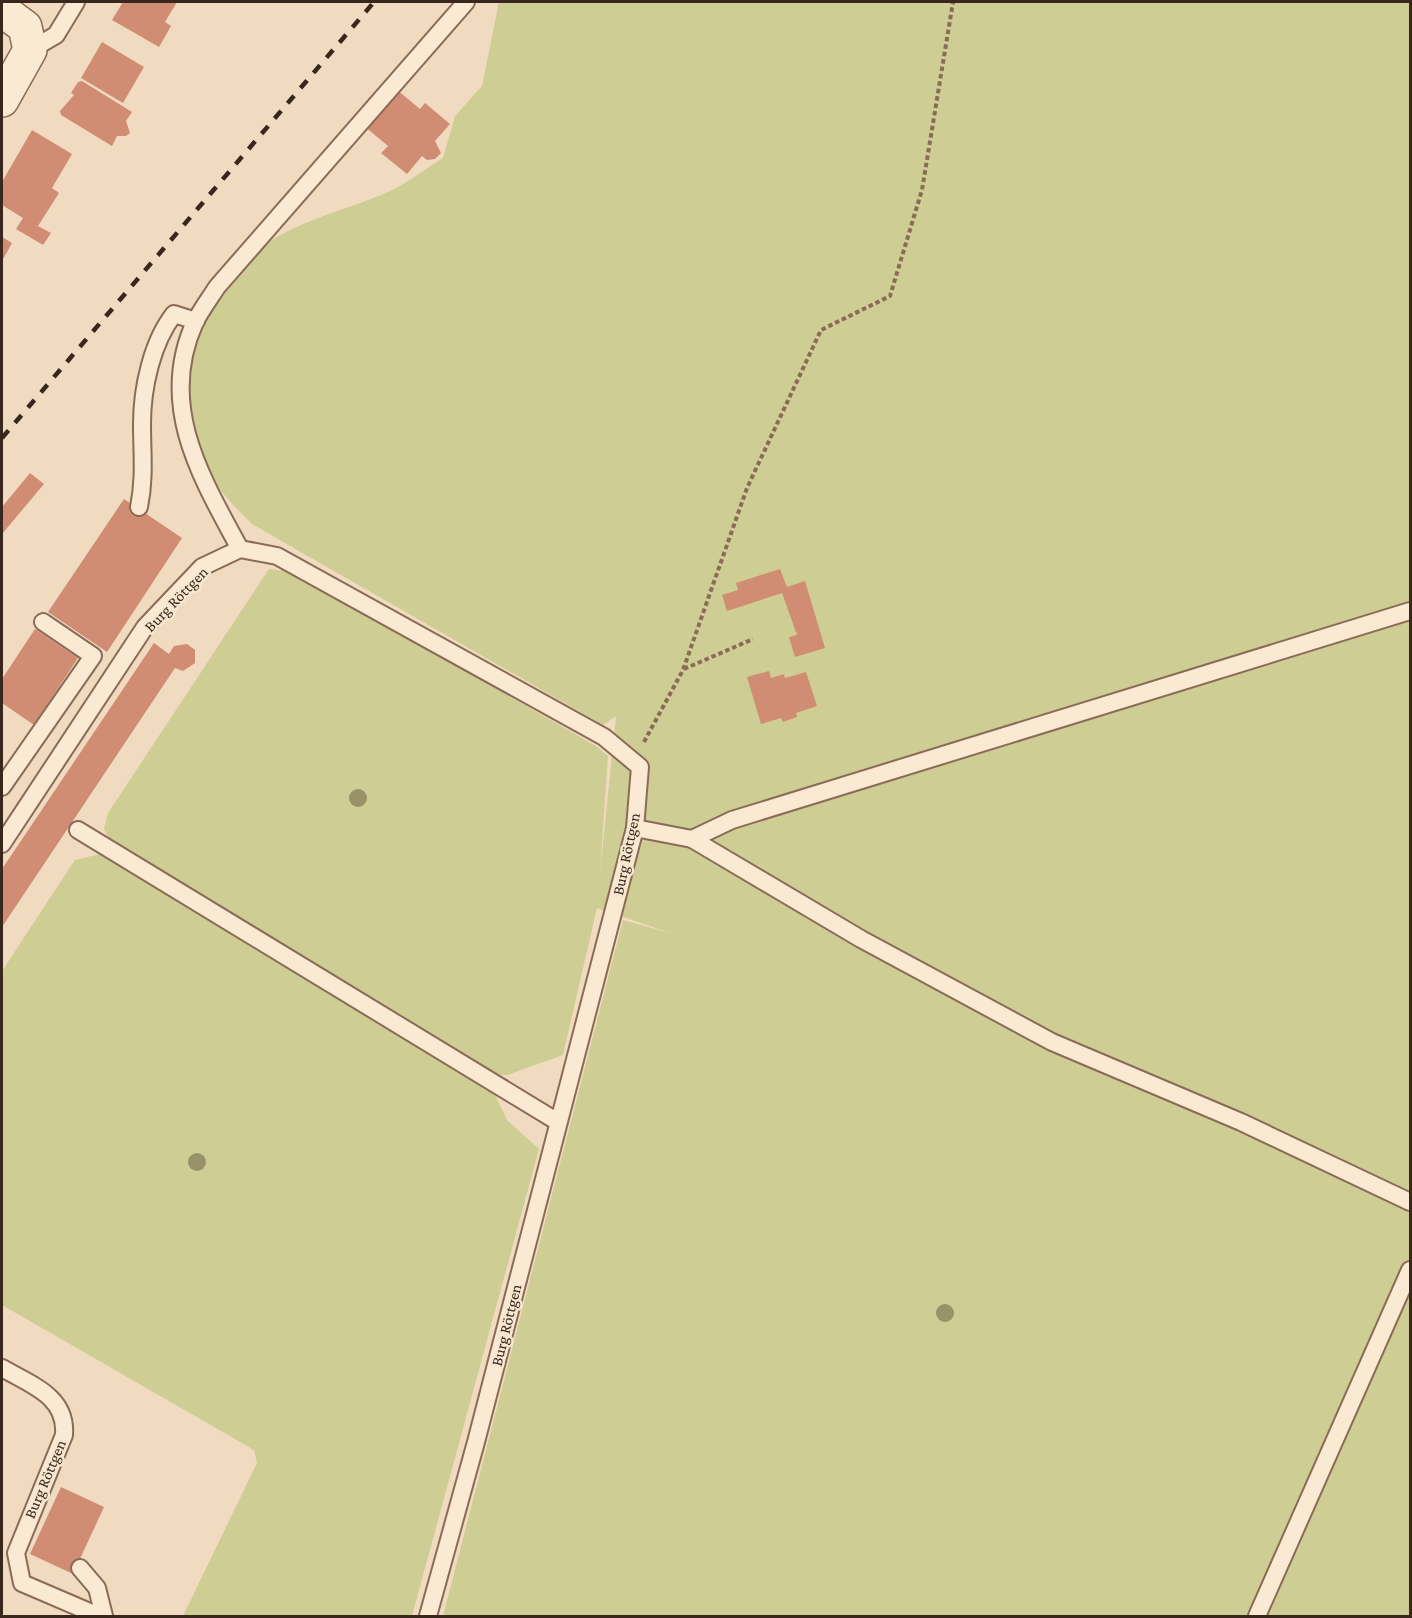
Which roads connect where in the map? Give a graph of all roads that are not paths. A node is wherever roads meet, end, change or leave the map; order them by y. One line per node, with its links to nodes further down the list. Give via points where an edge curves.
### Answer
1 (76, 2): 4 (lane, via 56,35)
2 (466, 2): 6 (lane, via 217,287)
3 (2, 10): 4 (street, via 25,27)
4 (30, 50): 5 (street)
5 (2, 100)
6 (195, 321): 7 (lane, via 174,314 163,328 151,365 144,394 145,472); 8 (lane, via 184,353 180,389 184,425 196,467)
7 (139, 507)
8 (240, 549): 12 (lane, Burg Röttgen, via 202,567 145,627); 13 (lane, Burg Röttgen, via 278,556 604,737 640,766)
9 (1410, 611): 15 (lane, via 732,820)
10 (43, 622): 11 (lane, via 93,656)
11 (2, 784): 12 (lane)
12 (30, 801): 16 (lane, Burg Röttgen)
13 (635, 828): 15 (lane); 17 (lane, Burg Röttgen)
14 (78, 830): 17 (lane)
15 (692, 839): 18 (lane, via 861,939 1052,1042 1241,1122)
16 (2, 844)
17 (558, 1122): 24 (lane, Burg Röttgen)
18 (1410, 1202)
19 (1410, 1270): 25 (lane)
20 (2, 1368): 22 (lane, Burg Röttgen, via 51,1396 65,1423 64,1435 16,1553 22,1583)
21 (80, 1568): 23 (lane, via 96,1588)
22 (99, 1617)
23 (104, 1617)
24 (428, 1617)
25 (1257, 1617)

